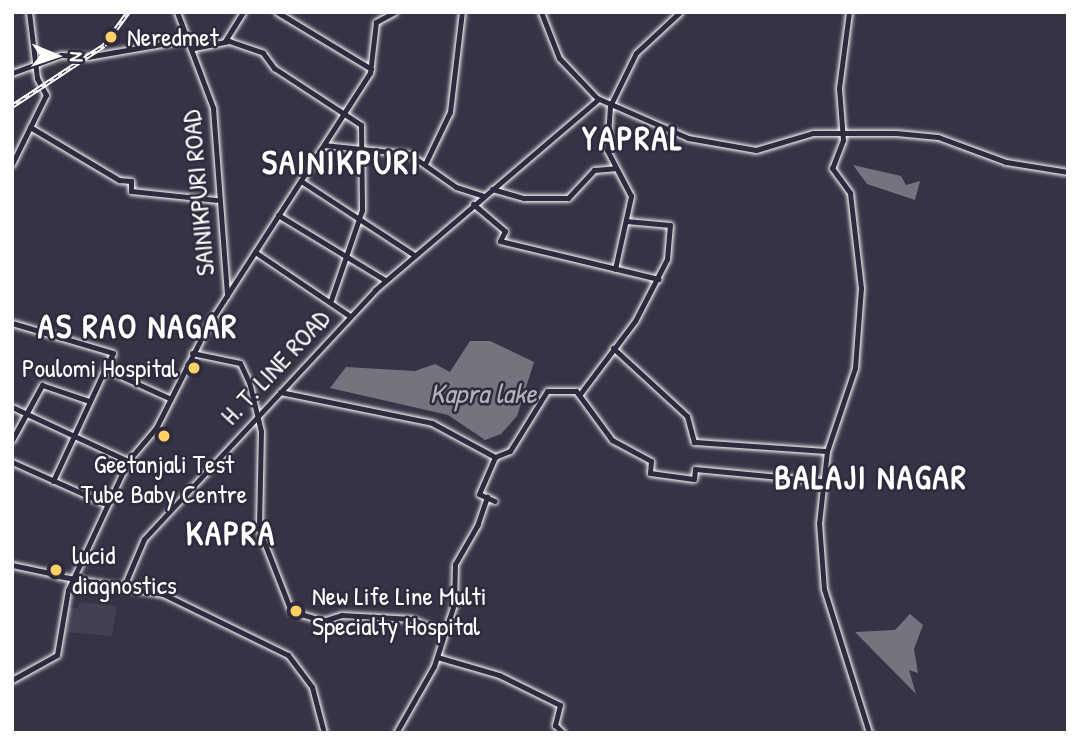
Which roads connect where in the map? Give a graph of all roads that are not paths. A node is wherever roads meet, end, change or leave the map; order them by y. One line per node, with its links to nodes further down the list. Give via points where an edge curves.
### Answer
1 (29, 12): 13 (street)
2 (178, 12): 10 (street, SAINIKPURI ROAD)
3 (243, 12): 11 (street)
4 (277, 12): 14 (street)
5 (395, 12): 14 (street, via 375,25)
6 (462, 12): 24 (street, via 450,112)
7 (541, 12): 17 (street, via 559,58)
8 (680, 12): 18 (street, via 636,53)
9 (849, 12): 21 (street, via 839,88)
10 (189, 38): 12 (street, SAINIKPURI ROAD); 13 (street, via 61,55); 16 (street, SAINIKPURI ROAD)
11 (225, 41): 12 (street); 19 (street, via 269,56 265,61 274,68)
12 (194, 48): 16 (street, SAINIKPURI ROAD)
13 (36, 66): 15 (street); 20 (street, via 46,95)
14 (371, 69): 19 (street)
15 (12, 73)
16 (210, 97): 28 (street, SAINIKPURI ROAD)
17 (596, 101): 18 (street); 30 (street, H. T. LINE ROAD)
18 (610, 106): 21 (street, via 688,138 756,150 807,134); 26 (street, via 606,146)
19 (344, 114): 22 (street); 23 (street, via 361,125)
20 (30, 127): 25 (street); 32 (street, via 119,180 131,181 131,191)
21 (843, 132): 27 (street, via 938,137 1006,162); 50 (street, via 832,168 850,193 861,288)
22 (324, 145): 23 (street); 29 (street)
23 (361, 145): 24 (street); 35 (street)
24 (426, 162): 31 (street, via 456,187)
25 (12, 164)
26 (615, 168): 30 (street, via 595,170 568,198 524,198); 36 (street, via 631,189)
27 (1068, 172)
28 (216, 181): 32 (street, SAINIKPURI ROAD); 43 (street, SAINIKPURI ROAD)
29 (301, 181): 34 (street); 35 (street)
30 (493, 188): 31 (street, H. T. LINE ROAD)
31 (483, 196): 33 (street, H. T. LINE ROAD)
32 (216, 200): 43 (street, SAINIKPURI ROAD)
33 (473, 204): 38 (street, H. T. LINE ROAD); 40 (street, via 505,231 500,241)
34 (278, 215): 37 (street); 39 (street)
35 (359, 218): 38 (street); 39 (street)
36 (626, 221): 40 (street); 42 (street, via 668,225)
37 (255, 252): 43 (street); 44 (street)
38 (414, 254): 41 (street, H. T. LINE ROAD)
39 (345, 259): 41 (street); 44 (street)
40 (615, 269): 42 (street)
41 (385, 279): 45 (street, H. T. LINE ROAD)
42 (657, 279): 47 (street)
43 (229, 290): 48 (street)
44 (331, 300): 45 (street)
45 (350, 315): 51 (street, H. T. LINE ROAD); 56 (street, H. T. LINE ROAD)
46 (12, 323): 49 (street, via 113,353)
47 (615, 349): 52 (street); 60 (street, via 687,416 694,442)
48 (192, 352): 53 (street); 56 (street, via 241,363)
49 (105, 369): 53 (street); 54 (street)
50 (852, 375): 60 (street); 72 (street, via 823,478)
51 (280, 392): 56 (street, H. T. LINE ROAD); 61 (street, via 432,423)
52 (580, 393): 61 (street, via 546,390 510,451); 65 (street, via 613,439 651,461 650,473 694,479 695,469)
53 (170, 399): 62 (street)
54 (89, 401): 57 (street, via 42,384); 58 (street)
55 (12, 407): 57 (street)
56 (258, 414): 73 (street, H. T. LINE ROAD, via 141,541); 74 (street, via 261,537 291,611 331,620 412,619)
57 (26, 415): 58 (street); 59 (street)
58 (73, 436): 62 (street); 64 (street)
59 (12, 440)
60 (827, 451): 65 (street)
61 (495, 457): 67 (street, via 479,494)
62 (127, 460): 66 (street)
63 (12, 463): 64 (street)
64 (53, 481): 69 (street)
65 (821, 481): 72 (street)
66 (112, 494): 69 (street); 71 (street)
67 (487, 497): 68 (street); 74 (street, via 454,572)
68 (495, 500)
69 (106, 504): 71 (street)
70 (12, 565): 71 (street)
71 (72, 579): 73 (street); 76 (street, via 57,655)
72 (823, 582): 80 (street)
73 (123, 586): 77 (street, via 178,600 293,658 308,680)
74 (444, 634): 75 (street)
75 (437, 657): 78 (street); 79 (street, via 499,675 560,705 555,725)
76 (12, 678)
77 (324, 733)
78 (396, 733)
79 (563, 733)
80 (869, 733)

